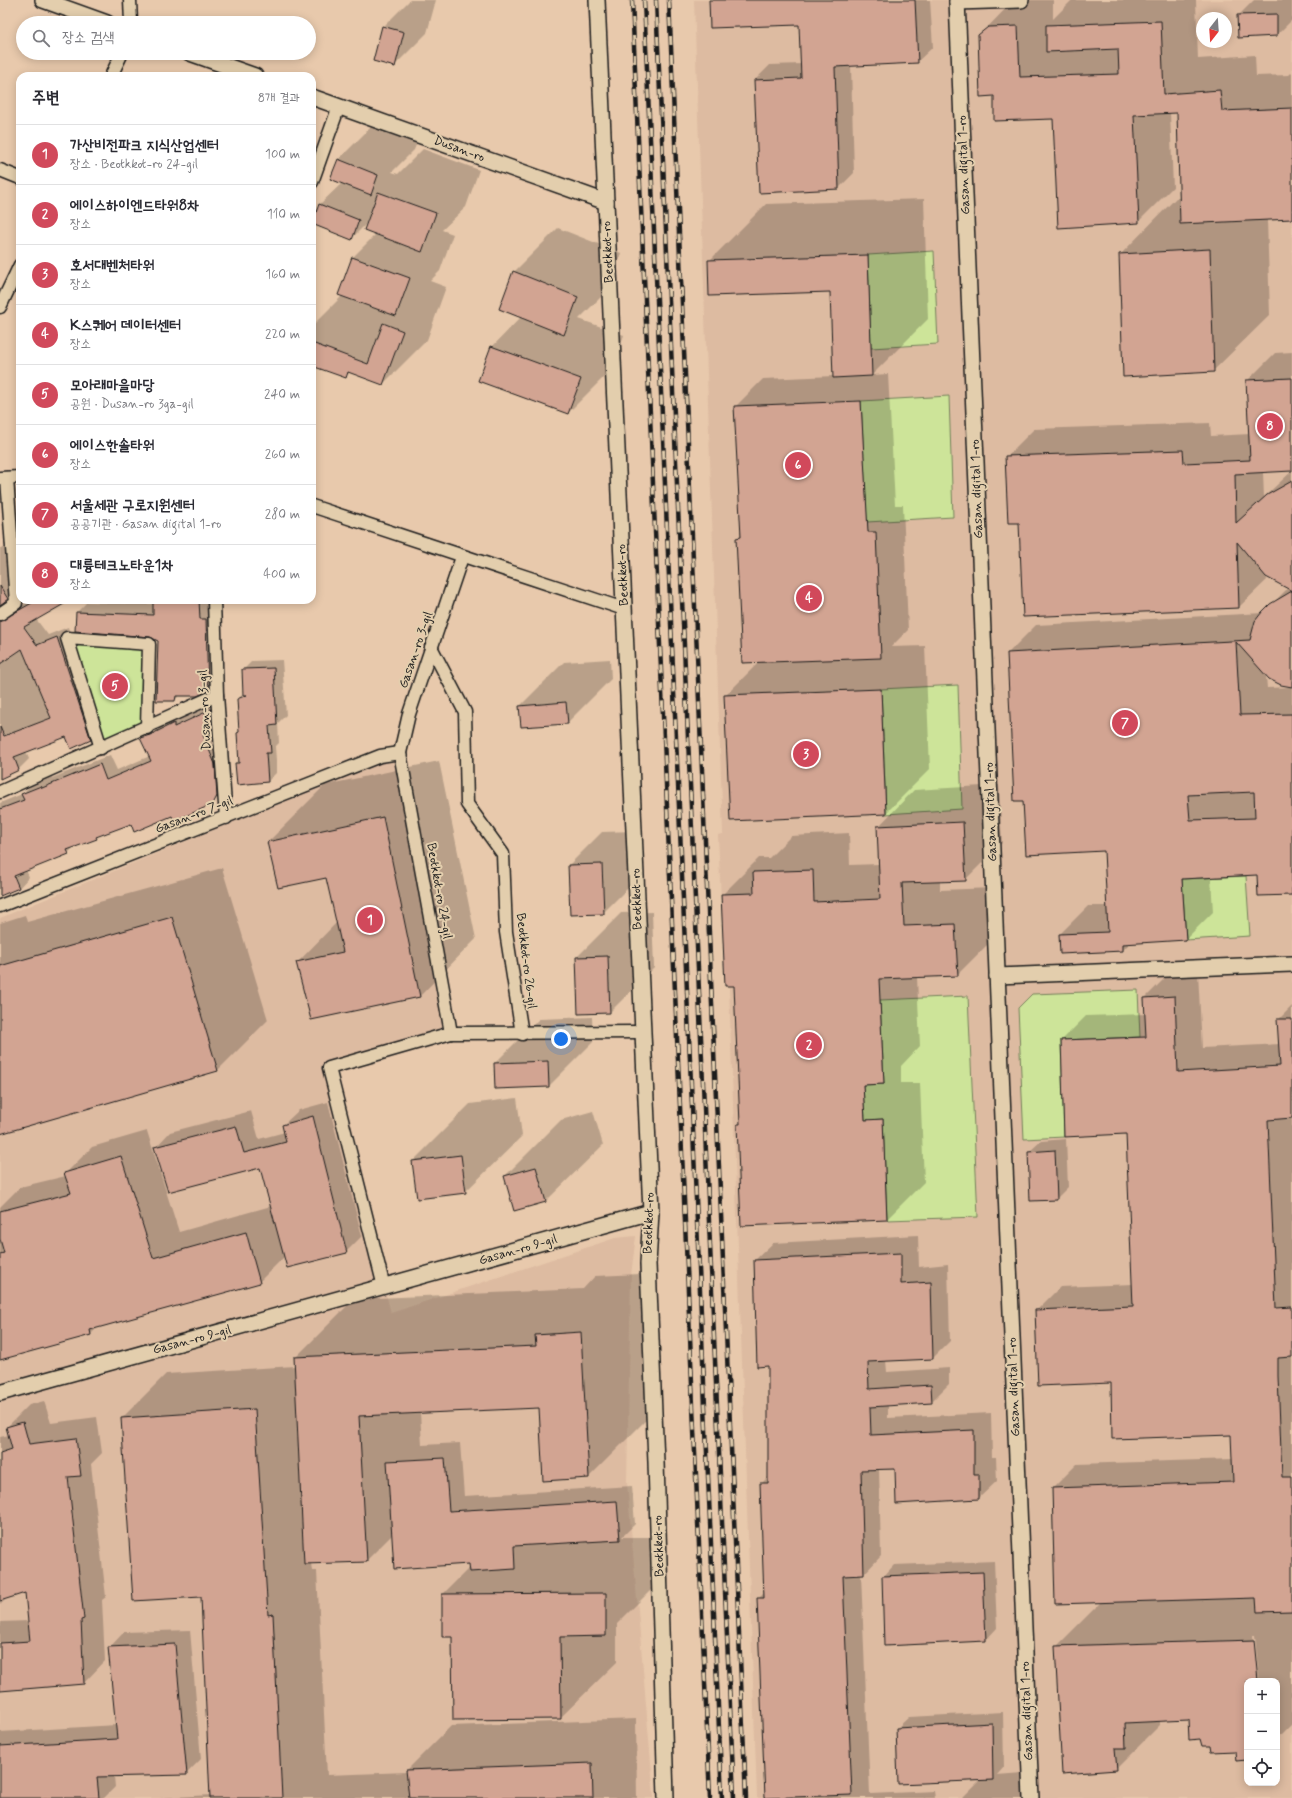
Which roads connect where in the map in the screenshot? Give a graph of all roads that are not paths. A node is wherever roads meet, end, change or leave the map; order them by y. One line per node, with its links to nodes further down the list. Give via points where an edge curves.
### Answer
1 (43, 0): 6 (street)
2 (130, 0): 7 (street)
3 (598, 0): 17 (street, Beotkkot-ro)
4 (1021, 0): 5 (street, Gasan digital 1-ro)
5 (957, 1): 36 (street, Gasan digital 1-ro)
6 (88, 16)
7 (131, 16)
8 (118, 60): 10 (street)
9 (210, 60): 11 (street)
10 (112, 72)
11 (244, 72)
12 (316, 98): 13 (street, Dusan-ro)
13 (339, 106): 15 (street); 17 (street, Dusan-ro)
14 (0, 170): 16 (street)
15 (316, 171)
16 (16, 176)
17 (606, 202): 25 (street, Beotkkot-ro)
18 (16, 273): 19 (street)
19 (0, 307)
20 (16, 477): 21 (street)
21 (4, 478): 26 (street, via 16,603)
22 (316, 507): 23 (street)
23 (462, 557): 25 (street); 27 (street, Gasan-ro 3-gil)
24 (214, 604): 28 (street, Dusan-ro 3-gil)
25 (624, 609): 37 (street, Beotkkot-ro)
26 (0, 614)
27 (431, 647): 31 (street, Gasan-ro 3-gil, via 409,714); 39 (street, Beotkkot-ro 26-gil, via 465,712 467,804 503,854 506,932)
28 (218, 695): 29 (street); 33 (street, Dusan-ro 3-gil)
29 (147, 728): 30 (street); 30 (street, via 149,644 67,638)
30 (102, 748): 32 (street)
31 (400, 753): 33 (street, Gasan-ro 7-gil, via 380,756); 38 (street, Beotkkot-ro 24-gil)
32 (0, 792)
33 (226, 818): 34 (street, Gasan-ro 7-gil)
34 (0, 906)
35 (1292, 964): 36 (street)
36 (997, 976): 44 (street, Gasan digital 1-ro)
37 (642, 1032): 39 (street); 40 (street, Beotkkot-ro)
38 (451, 1033): 39 (street); 41 (street, via 329,1068)
39 (522, 1034)
40 (651, 1212): 41 (street, Gasan-ro 9-gil); 43 (street, Beotkkot-ro, via 648,1264)
41 (384, 1287): 42 (street, Gasan-ro 9-gil)
42 (0, 1393)
43 (666, 1798)
44 (1031, 1798)

